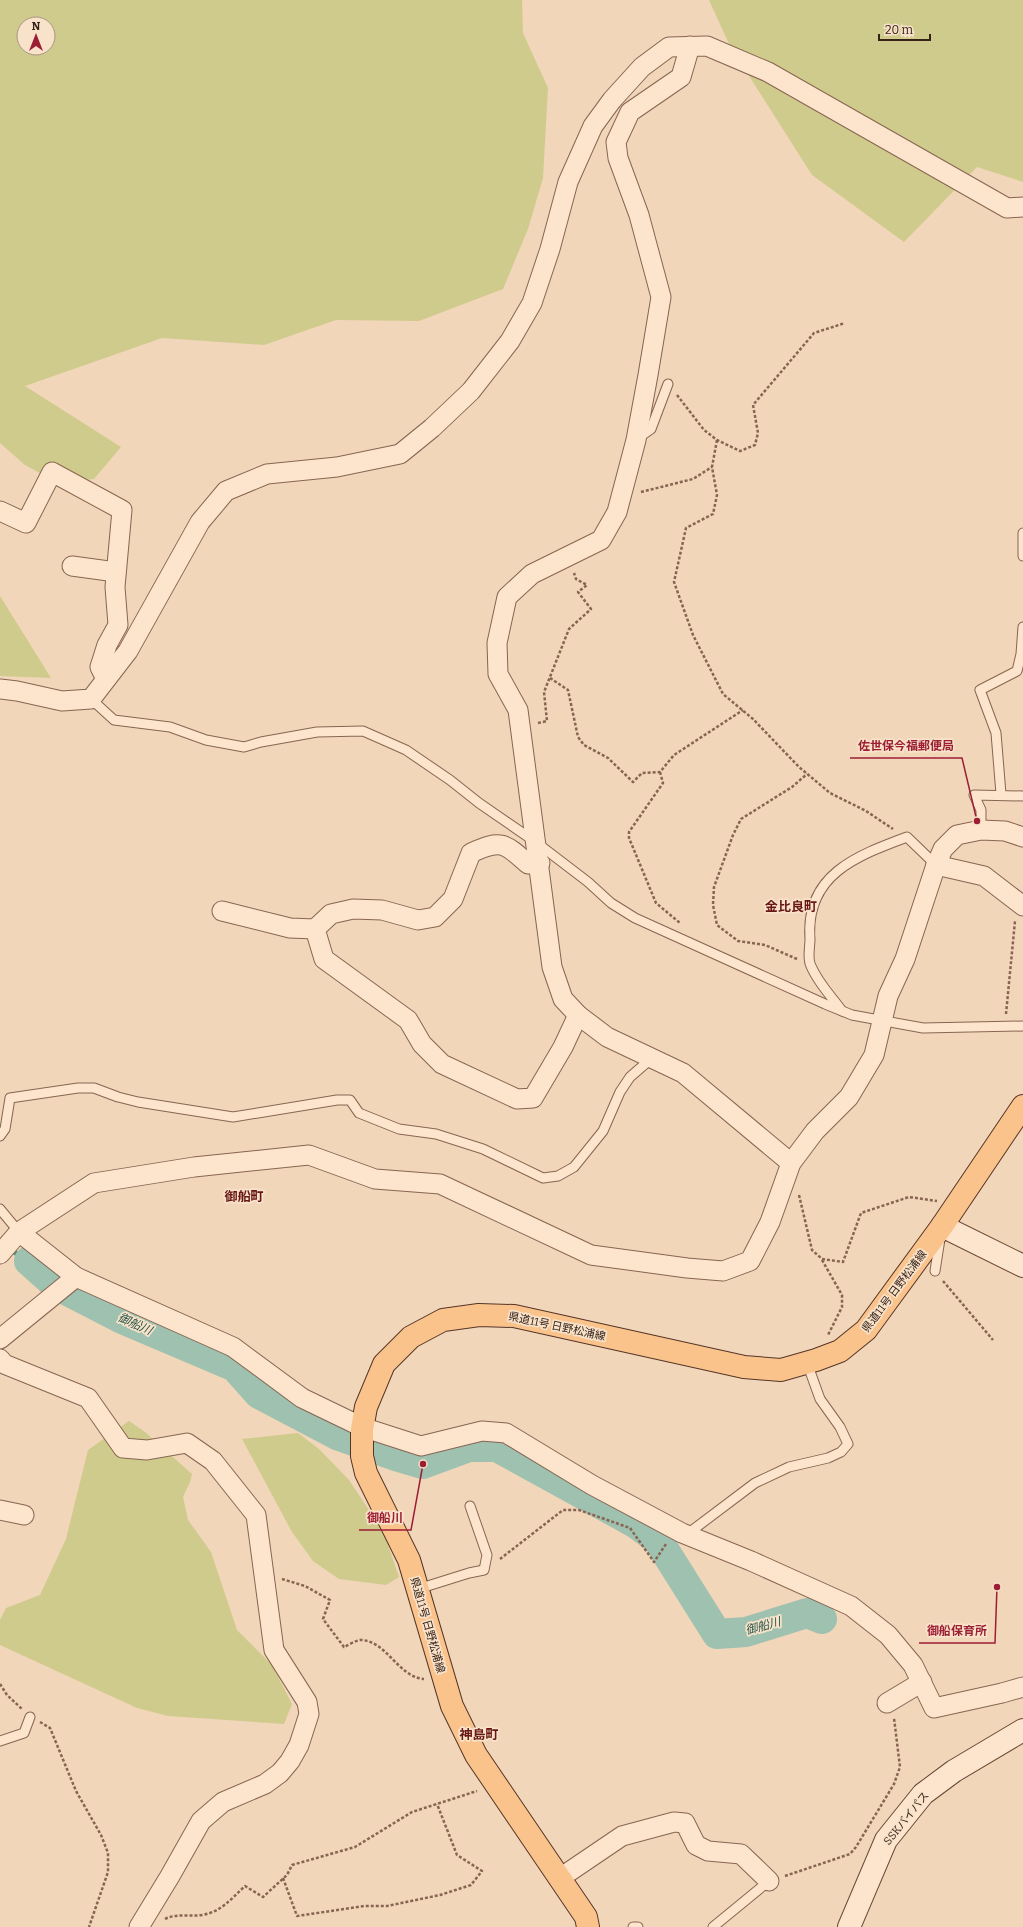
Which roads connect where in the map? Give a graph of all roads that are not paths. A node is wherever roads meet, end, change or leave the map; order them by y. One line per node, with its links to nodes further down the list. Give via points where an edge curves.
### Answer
1 (690, 46): 2 (street, via 707,46 768,72 1007,208); 4 (street, via 681,77 630,112 616,142 618,158 639,215 661,297); 11 (street, via 669,47 642,67 593,126 568,182 532,303 510,341 471,391 400,454 337,467 267,474 226,491 200,522 128,651)
2 (1023, 207)
3 (668, 384): 4 (lane, via 651,429)
4 (636, 440): 18 (street, via 617,512 601,540 532,574 508,596 497,643 498,674 518,710)
5 (0, 511): 9 (street, via 26,522 52,472 122,510)
6 (1023, 532): 7 (lane)
7 (1023, 556)
8 (72, 566): 9 (street)
9 (116, 572): 11 (street, via 118,625 100,667)
10 (1023, 627): 14 (lane, via 1017,671 980,690 996,733)
11 (106, 679): 13 (street)
12 (0, 689): 13 (street, via 62,702)
13 (91, 699): 18 (lane, via 114,720 170,727 206,740 244,747 317,732 363,731 406,750)
14 (1001, 794): 15 (lane); 16 (lane, via 974,795 981,810)
15 (1023, 796)
16 (981, 830): 17 (street, via 1005,831); 20 (street, via 958,835 943,849)
17 (1023, 837)
18 (537, 843): 19 (street); 24 (lane, via 588,882 611,904 635,918)
19 (540, 863): 23 (street, via 528,864 509,847 490,844 471,853 453,899 435,917 418,920 382,910 353,909 331,914); 25 (street, via 552,967 563,999)
20 (936, 865): 21 (street, via 984,876); 24 (lane, via 907,837 883,846 834,872 825,882 814,900 808,923 810,965); 26 (street, via 905,960 888,996)
21 (1020, 903)
22 (222, 911): 23 (street, via 290,928)
23 (315, 929): 25 (street, via 324,959 408,1020 422,1044 442,1064 517,1099 532,1098 563,1047)
24 (842, 1011): 26 (lane)
25 (578, 1015): 28 (street, via 607,1036)
26 (883, 1021): 27 (lane, via 923,1028); 31 (street, via 874,1055 849,1097 815,1130)
27 (1023, 1026)
28 (652, 1058): 30 (lane, via 630,1077 620,1092 603,1131 574,1167 558,1176 543,1178 483,1148 436,1134 399,1129 359,1113 350,1100 233,1117 138,1102 94,1088 78,1088 10,1098 5,1129); 31 (street, via 683,1073)
29 (1023, 1106): 33 (main road, 県道11号 日野松浦線)
30 (0, 1136)
31 (791, 1163): 34 (street, via 770,1222 750,1261 722,1271 591,1255 440,1184 375,1179 309,1155 194,1167 94,1183)
32 (0, 1209): 34 (lane)
33 (942, 1226): 36 (street); 37 (lane); 41 (main road, 県道11号 日野松浦線, via 866,1330 840,1350)
34 (19, 1232): 35 (street); 38 (street)
35 (0, 1254)
36 (1023, 1266)
37 (935, 1272)
38 (76, 1277): 39 (street); 42 (street, via 232,1347 302,1398)
39 (0, 1340)
40 (0, 1360): 56 (street, via 4,1364 88,1398 123,1448 147,1450 187,1443 213,1460 256,1515 274,1650 307,1702 309,1714 299,1745 290,1761 280,1773 265,1784 223,1802 201,1821)
41 (812, 1362): 42 (main road, 県道11号 日野松浦線, via 782,1370 744,1367 514,1316 464,1316 443,1320 411,1337 384,1364 366,1407); 46 (lane, via 820,1400 840,1427 848,1444 841,1452 828,1458 789,1467 755,1483)
42 (362, 1428): 46 (street, via 421,1446 482,1431 506,1433 592,1485); 47 (main road, 県道11号 日野松浦線, via 362,1456 366,1473 409,1560)
43 (470, 1506): 47 (lane, via 487,1554 484,1570 469,1572)
44 (0, 1510): 45 (street)
45 (24, 1515)
46 (681, 1532): 48 (street, via 851,1606 888,1635 914,1665)
47 (418, 1589): 54 (main road, 県道11号 日野松浦線, via 452,1706 476,1755)
48 (922, 1682): 49 (street, via 934,1708); 50 (street)
49 (1023, 1687)
50 (889, 1701)
51 (30, 1717): 53 (lane, via 24,1733)
52 (1023, 1730): 61 (street, SSKバイパス, via 954,1771 923,1794 886,1840)
53 (0, 1741)
54 (560, 1878): 55 (street, via 622,1836 674,1822 685,1823 696,1845 708,1851 741,1854); 57 (main road, 県道11号 日野松浦線, via 586,1917)
55 (769, 1881): 60 (lane)
56 (138, 1927)
57 (588, 1927)
58 (633, 1927): 59 (lane)
59 (638, 1927)
60 (713, 1927)
61 (849, 1927)

